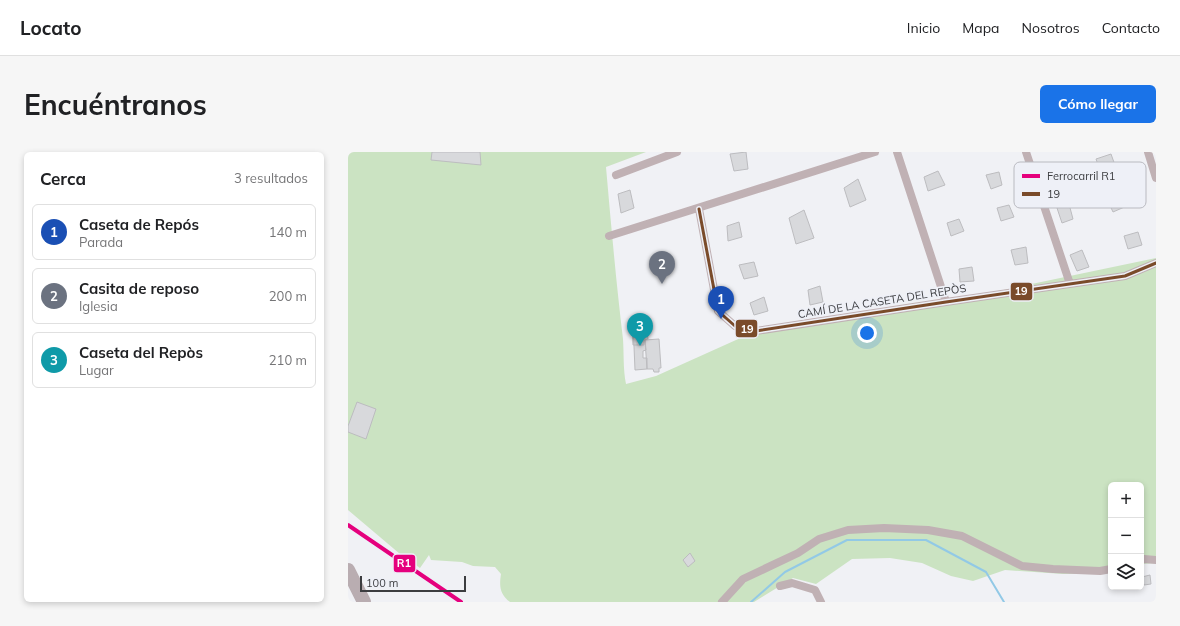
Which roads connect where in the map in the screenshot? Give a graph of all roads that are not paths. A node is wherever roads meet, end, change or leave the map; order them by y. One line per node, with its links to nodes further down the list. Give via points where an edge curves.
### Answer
1 (677, 152): 7 (street)
2 (875, 152): 10 (street)
3 (897, 152): 14 (street)
4 (1026, 152): 6 (street)
5 (1148, 152): 8 (street)
6 (1029, 162)
7 (616, 175)
8 (1156, 178)
9 (1045, 208): 13 (street)
10 (698, 209): 11 (street); 14 (street, CAMÍ DE LA CASETA DEL REPÒS, via 718,311 735,326 756,331)
11 (609, 236)
12 (1156, 263): 13 (street, CAMÍ DE LA CASETA DEL REPÒS, via 1125,276)
13 (1070, 284): 14 (street, CAMÍ DE LA CASETA DEL REPÒS)
14 (946, 302)
15 (1144, 559): 16 (street)
16 (1156, 560)
17 (348, 570): 20 (highway)
18 (1108, 570): 21 (street, via 1022,566 962,536 928,530 848,530 819,539 798,553 743,579)
19 (780, 586): 22 (street, via 792,583 814,590)
20 (364, 602)
21 (722, 602)
22 (821, 602)

